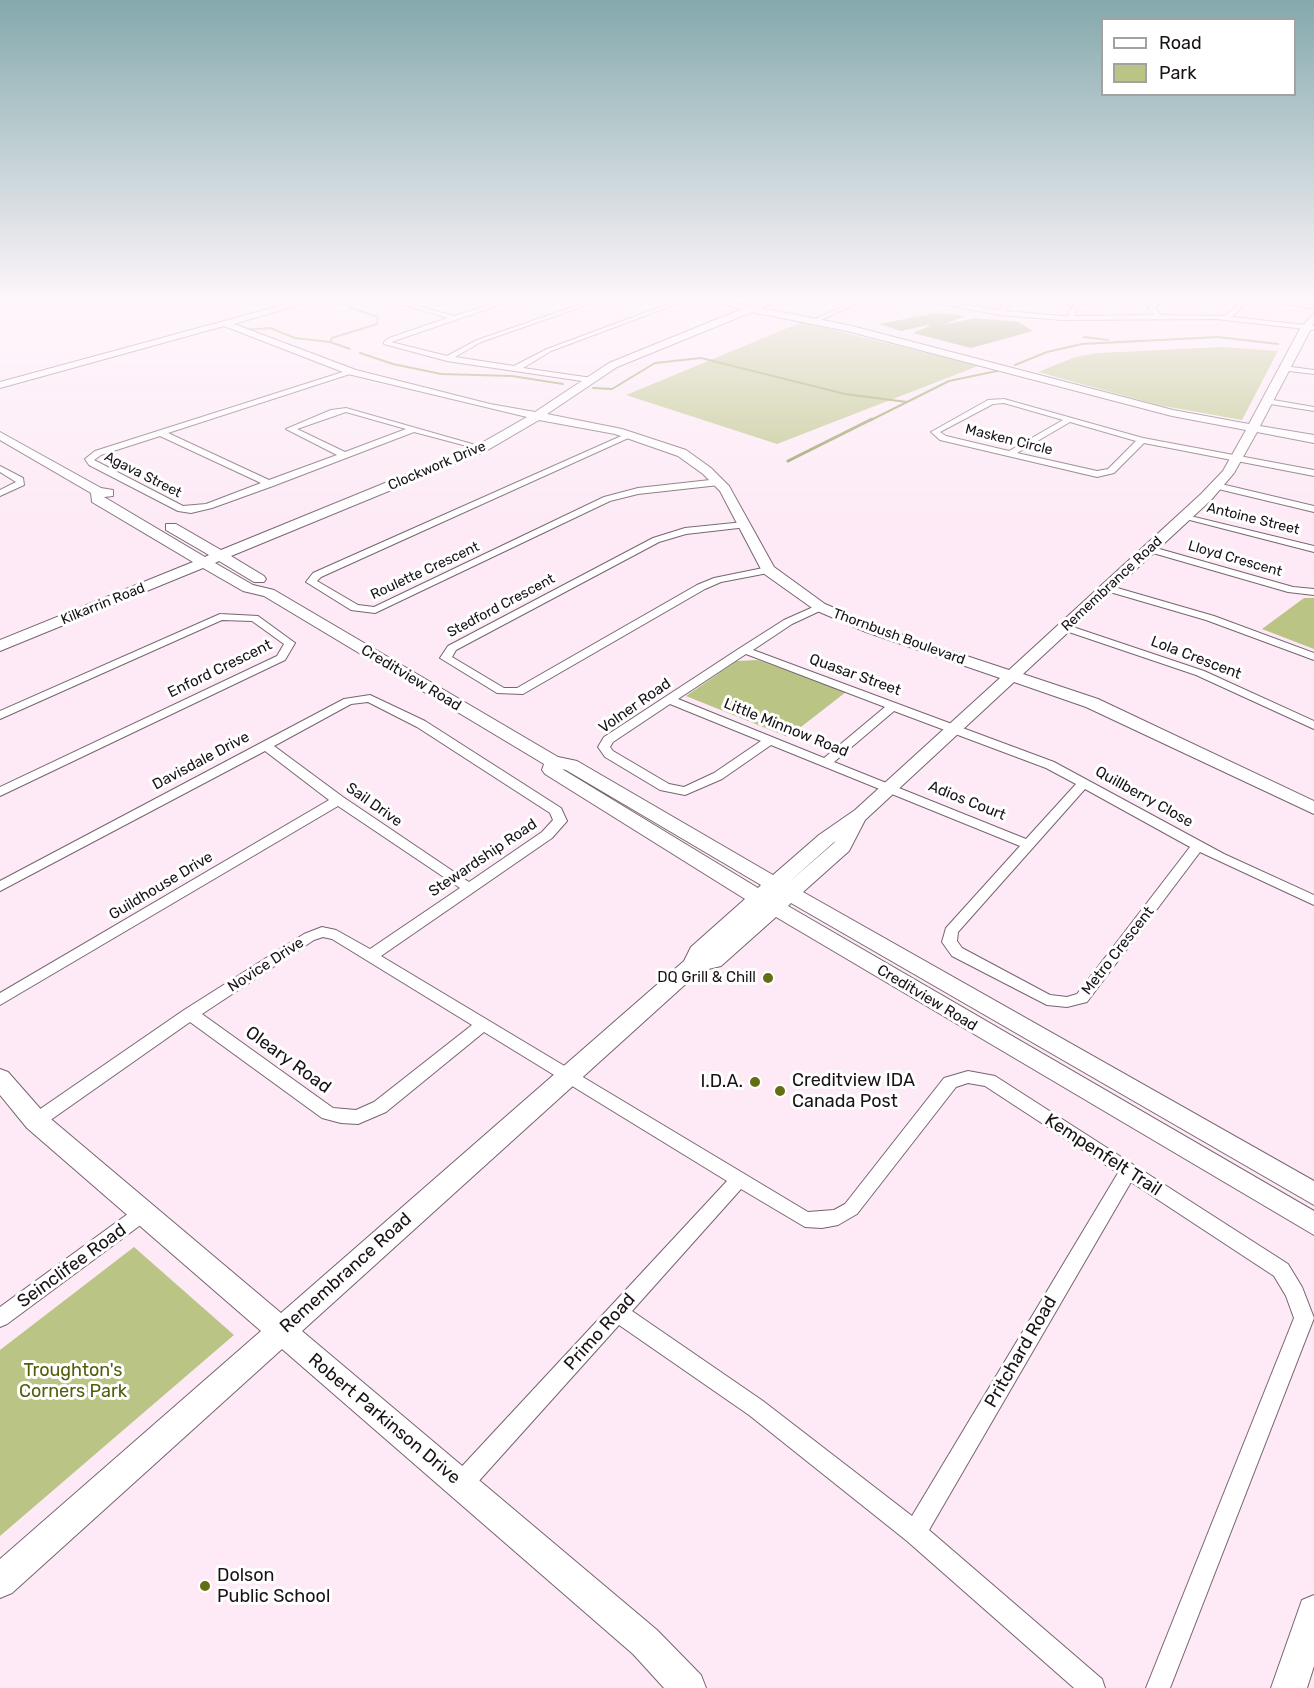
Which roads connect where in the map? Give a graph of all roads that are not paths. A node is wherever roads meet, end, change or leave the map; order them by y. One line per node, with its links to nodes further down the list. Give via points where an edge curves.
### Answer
1 (27, 378): 9 (street)
2 (334, 378): 16 (street, Agava Street)
3 (375, 378): 12 (street, Thornbush Boulevard)
4 (574, 378): 8 (street)
5 (593, 378): 8 (street, Clockwork Drive)
6 (1035, 378): 14 (street, via 1172,413)
7 (1279, 378): 10 (street, Remembrance Road)
8 (589, 380): 12 (street, Clockwork Drive)
9 (0, 385)
10 (1267, 401): 11 (street); 14 (street, Remembrance Road)
11 (1314, 409)
12 (535, 417): 18 (street, Thornbush Boulevard); 21 (street, Clockwork Drive)
13 (1070, 419): 20 (street, Masken Circle); 22 (street); 22 (street, Masken Circle, via 1010,402 994,402 935,432 943,438)
14 (1253, 428): 19 (street); 24 (street, Remembrance Road)
15 (414, 429): 21 (street); 23 (street, Agava Street); 23 (street, via 346,410 290,429)
16 (161, 433): 28 (street); 28 (street, Agava Street, via 89,459 181,509 209,506)
17 (0, 435): 30 (street, Creditview Road)
18 (631, 435): 27 (street, Thornbush Boulevard, via 682,453); 27 (street, Roulette Crescent, via 317,574 311,582 356,608 375,610 607,499 638,491)
19 (1314, 439)
20 (1142, 440): 22 (street, Masken Circle, via 1111,471 1102,474); 24 (street, Masken Circle)
21 (482, 448): 37 (street, Clockwork Drive)
22 (1009, 454)
23 (344, 455): 28 (street, Agava Street)
24 (1237, 458): 26 (street, Masken Circle); 29 (street, Remembrance Road)
25 (0, 469): 31 (street, via 21,483)
26 (1314, 473)
27 (718, 482): 34 (street, Thornbush Boulevard)
28 (270, 484)
29 (1217, 486): 32 (street); 33 (street, Remembrance Road)
30 (98, 492): 37 (street, Creditview Road, via 111,493); 38 (street, Creditview Road, via 97,499)
31 (0, 493)
32 (1314, 509)
33 (1185, 516): 35 (street, Remembrance Road); 36 (street, Antoine Street)
34 (744, 525): 39 (street, Thornbush Boulevard); 39 (street, Stedford Crescent, via 692,530 656,540 452,648 446,658 501,691 519,692 701,587)
35 (1149, 549): 40 (street, Remembrance Road); 41 (street, Lloyd Crescent, via 1292,590)
36 (1314, 549)
37 (221, 555): 38 (street, Clockwork Drive); 42 (street, Creditview Road, via 261,580)
38 (205, 562): 42 (street, Creditview Road, via 248,588); 45 (street, Kilkarrin Road)
39 (768, 570): 43 (street, Thornbush Boulevard)
40 (1107, 588): 44 (street, Remembrance Road); 47 (street, via 1210,618)
41 (1314, 592)
42 (269, 593): 67 (street, Creditview Road, via 553,762 551,770)
43 (820, 607): 46 (street, Volner Road, via 798,616); 48 (street, Thornbush Boulevard)
44 (1064, 627): 48 (street, Remembrance Road); 53 (street, Lola Crescent, via 1191,669)
45 (0, 646)
46 (744, 650): 49 (street, Volner Road); 50 (street, Quasar Street)
47 (1314, 657)
48 (1011, 676): 54 (street, Remembrance Road); 62 (street, Thornbush Boulevard, via 1092,703)
49 (670, 700): 55 (street, Little Minnow Road); 55 (street, Volner Road, via 608,740 604,747 609,754 675,791 696,788)
50 (894, 705): 54 (street, Quasar Street); 57 (street)
51 (0, 715): 60 (street, Enford Crescent, via 220,617 254,618 290,643 281,658)
52 (421, 724): 56 (street, Davisdale Drive, via 379,701 360,699 348,701); 66 (street, Stewardship Road, via 559,816 560,821 547,835)
53 (1314, 725)
54 (956, 728): 58 (street, Quillberry Close, via 1050,765); 59 (street, Remembrance Road)
55 (770, 740): 57 (street, Little Minnow Road)
56 (265, 745): 61 (street, Sail Drive); 65 (street, Davisdale Drive)
57 (826, 762): 59 (street, Little Minnow Road)
58 (1084, 783): 63 (street, Metro Crescent); 64 (street, Quillberry Close)
59 (890, 788): 63 (street, Adios Court); 67 (street, Remembrance Road, via 826,839)
60 (0, 792)
61 (338, 800): 66 (street, Sail Drive); 72 (street, Guildhouse Drive)
62 (1314, 808)
63 (1030, 844): 64 (street, Metro Crescent, via 951,931 949,942 957,952 1047,1000 1067,1002 1086,994)
64 (1198, 846): 68 (street, Quillberry Close)
65 (0, 887)
66 (469, 888): 69 (street, Stewardship Road)
67 (775, 896): 70 (street, Creditview Road); 71 (street, Creditview Road); 75 (street, Remembrance Road, via 713,961 693,965)
68 (1314, 900)
69 (370, 956): 73 (street, Novice Drive, via 336,935 322,932); 74 (street, Novice Drive)
70 (898, 981): 71 (street, via 912,977); 82 (street, Creditview Road)
71 (948, 986): 80 (street, Creditview Road)
72 (0, 1000)
73 (190, 1014): 74 (street, Oleary Road, via 328,1113 357,1117 380,1107); 77 (street, Novice Drive)
74 (483, 1025): 75 (street, Novice Drive)
75 (567, 1077): 79 (street, Kempenfelt Trail); 85 (street, Remembrance Road)
76 (0, 1078): 77 (street, Robert Parkinson Drive)
77 (36, 1121): 81 (street, Robert Parkinson Drive)
78 (1128, 1171): 79 (street, Kempenfelt Trail, via 989,1080 968,1077 951,1082 851,1209 838,1217 805,1219); 87 (street, Pritchard Road); 92 (street, Kempenfelt Trail, via 1281,1270 1304,1318)
79 (738, 1180): 83 (street, Primo Road)
80 (1314, 1194)
81 (143, 1213): 84 (street, Seinclifee Road); 85 (street, Robert Parkinson Drive)
82 (1314, 1224)
83 (617, 1312): 86 (street, Primo Road); 87 (street, via 756,1408)
84 (0, 1318)
85 (282, 1331): 86 (street, Robert Parkinson Drive); 88 (street, Remembrance Road)
86 (461, 1484): 90 (street, Robert Parkinson Drive, via 645,1642)
87 (915, 1533): 91 (street)
88 (0, 1581)
89 (1314, 1612): 93 (street)
90 (688, 1688)
91 (1094, 1688)
92 (1158, 1688)
93 (1289, 1688)

